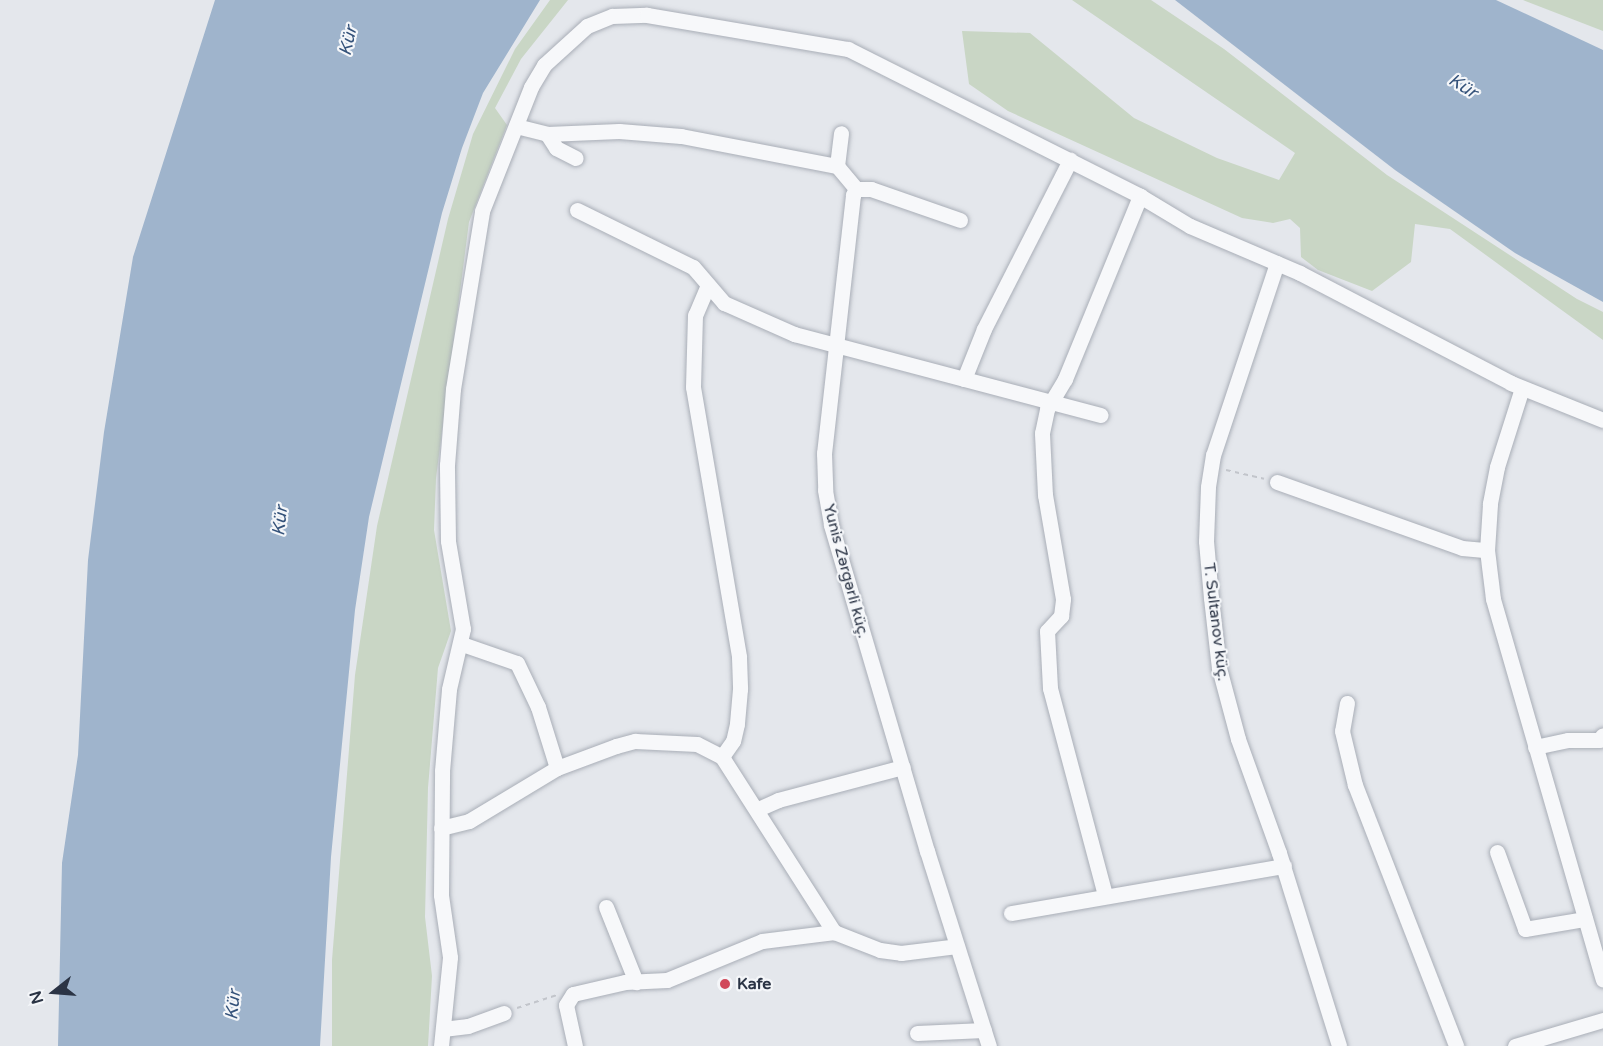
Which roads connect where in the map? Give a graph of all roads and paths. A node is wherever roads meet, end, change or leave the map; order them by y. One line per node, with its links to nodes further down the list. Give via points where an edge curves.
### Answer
1 (516, 126): 3 (street); 5 (street, via 531,87 565,44 598,21 628,14 848,49); 22 (street, via 479,222 453,390 447,465 448,541 461,614)
2 (840, 133): 6 (street)
3 (547, 134): 4 (street, via 551,144); 6 (street, via 620,131 681,136)
4 (576, 158)
5 (1070, 160): 8 (street); 14 (street, via 984,329)
6 (837, 166): 7 (street)
7 (856, 189): 10 (street, via 871,189); 13 (street, Yunis Zərgərli küç., via 850,210)
8 (1140, 196): 11 (street, via 1198,230); 16 (street)
9 (577, 210): 12 (street, via 693,267)
10 (960, 220)
11 (1277, 263): 15 (street); 19 (street, T. Sultanov küç.)
12 (708, 285): 13 (street, via 724,303); 26 (street, via 695,315 692,368 739,657 740,688 733,741)
13 (835, 347): 14 (street); 27 (street, Yunis Zərgərli küç., via 824,453 825,490 831,525)
14 (964, 379): 16 (street)
15 (1522, 388): 18 (street); 21 (street, via 1497,467)
16 (1052, 401): 17 (street); 33 (street, via 1043,420 1041,464 1063,608 1047,631 1048,666)
17 (1100, 415)
18 (1603, 420)
19 (1211, 467): 20 (path); 32 (street, T. Sultanov küç., via 1206,541 1219,668 1238,739)
20 (1277, 482): 21 (street, via 1449,544)
21 (1487, 550): 25 (street, via 1493,599)
22 (462, 644): 28 (street, via 517,663 538,707); 30 (street, via 449,689)
23 (1347, 703): 51 (street, via 1342,730 1355,785)
24 (1603, 735): 25 (street, via 1599,740)
25 (1534, 747): 36 (street)
26 (722, 756): 28 (street, via 697,744 635,741); 29 (street)
27 (903, 767): 29 (street, via 778,800); 38 (street, Yunis Zərgərli küç.)
28 (557, 768): 30 (street, via 468,821)
29 (758, 809): 37 (street)
30 (441, 828): 44 (street, via 441,895 450,957)
31 (1497, 852): 36 (street, via 1525,929)
32 (1284, 866): 33 (street); 50 (street, T. Sultanov küç.)
33 (1105, 895): 35 (street)
34 (606, 907): 40 (street)
35 (1011, 913)
36 (1585, 919): 39 (street)
37 (834, 933): 38 (street, via 880,950 901,953); 40 (street, via 762,941 679,977)
38 (957, 946): 45 (street, Yunis Zərgərli küç.)
39 (1603, 979)
40 (636, 982): 41 (street, via 600,986)
41 (568, 998): 42 (path, via 550,995); 48 (street)
42 (504, 1013): 44 (street, via 468,1026)
43 (1603, 1020): 52 (street)
44 (443, 1029): 47 (street)
45 (984, 1030): 46 (street); 49 (street, Yunis Zərgərli küç.)
46 (917, 1033)
47 (441, 1046)
48 (575, 1046)
49 (989, 1046)
50 (1339, 1046)
51 (1456, 1046)
52 (1515, 1046)

